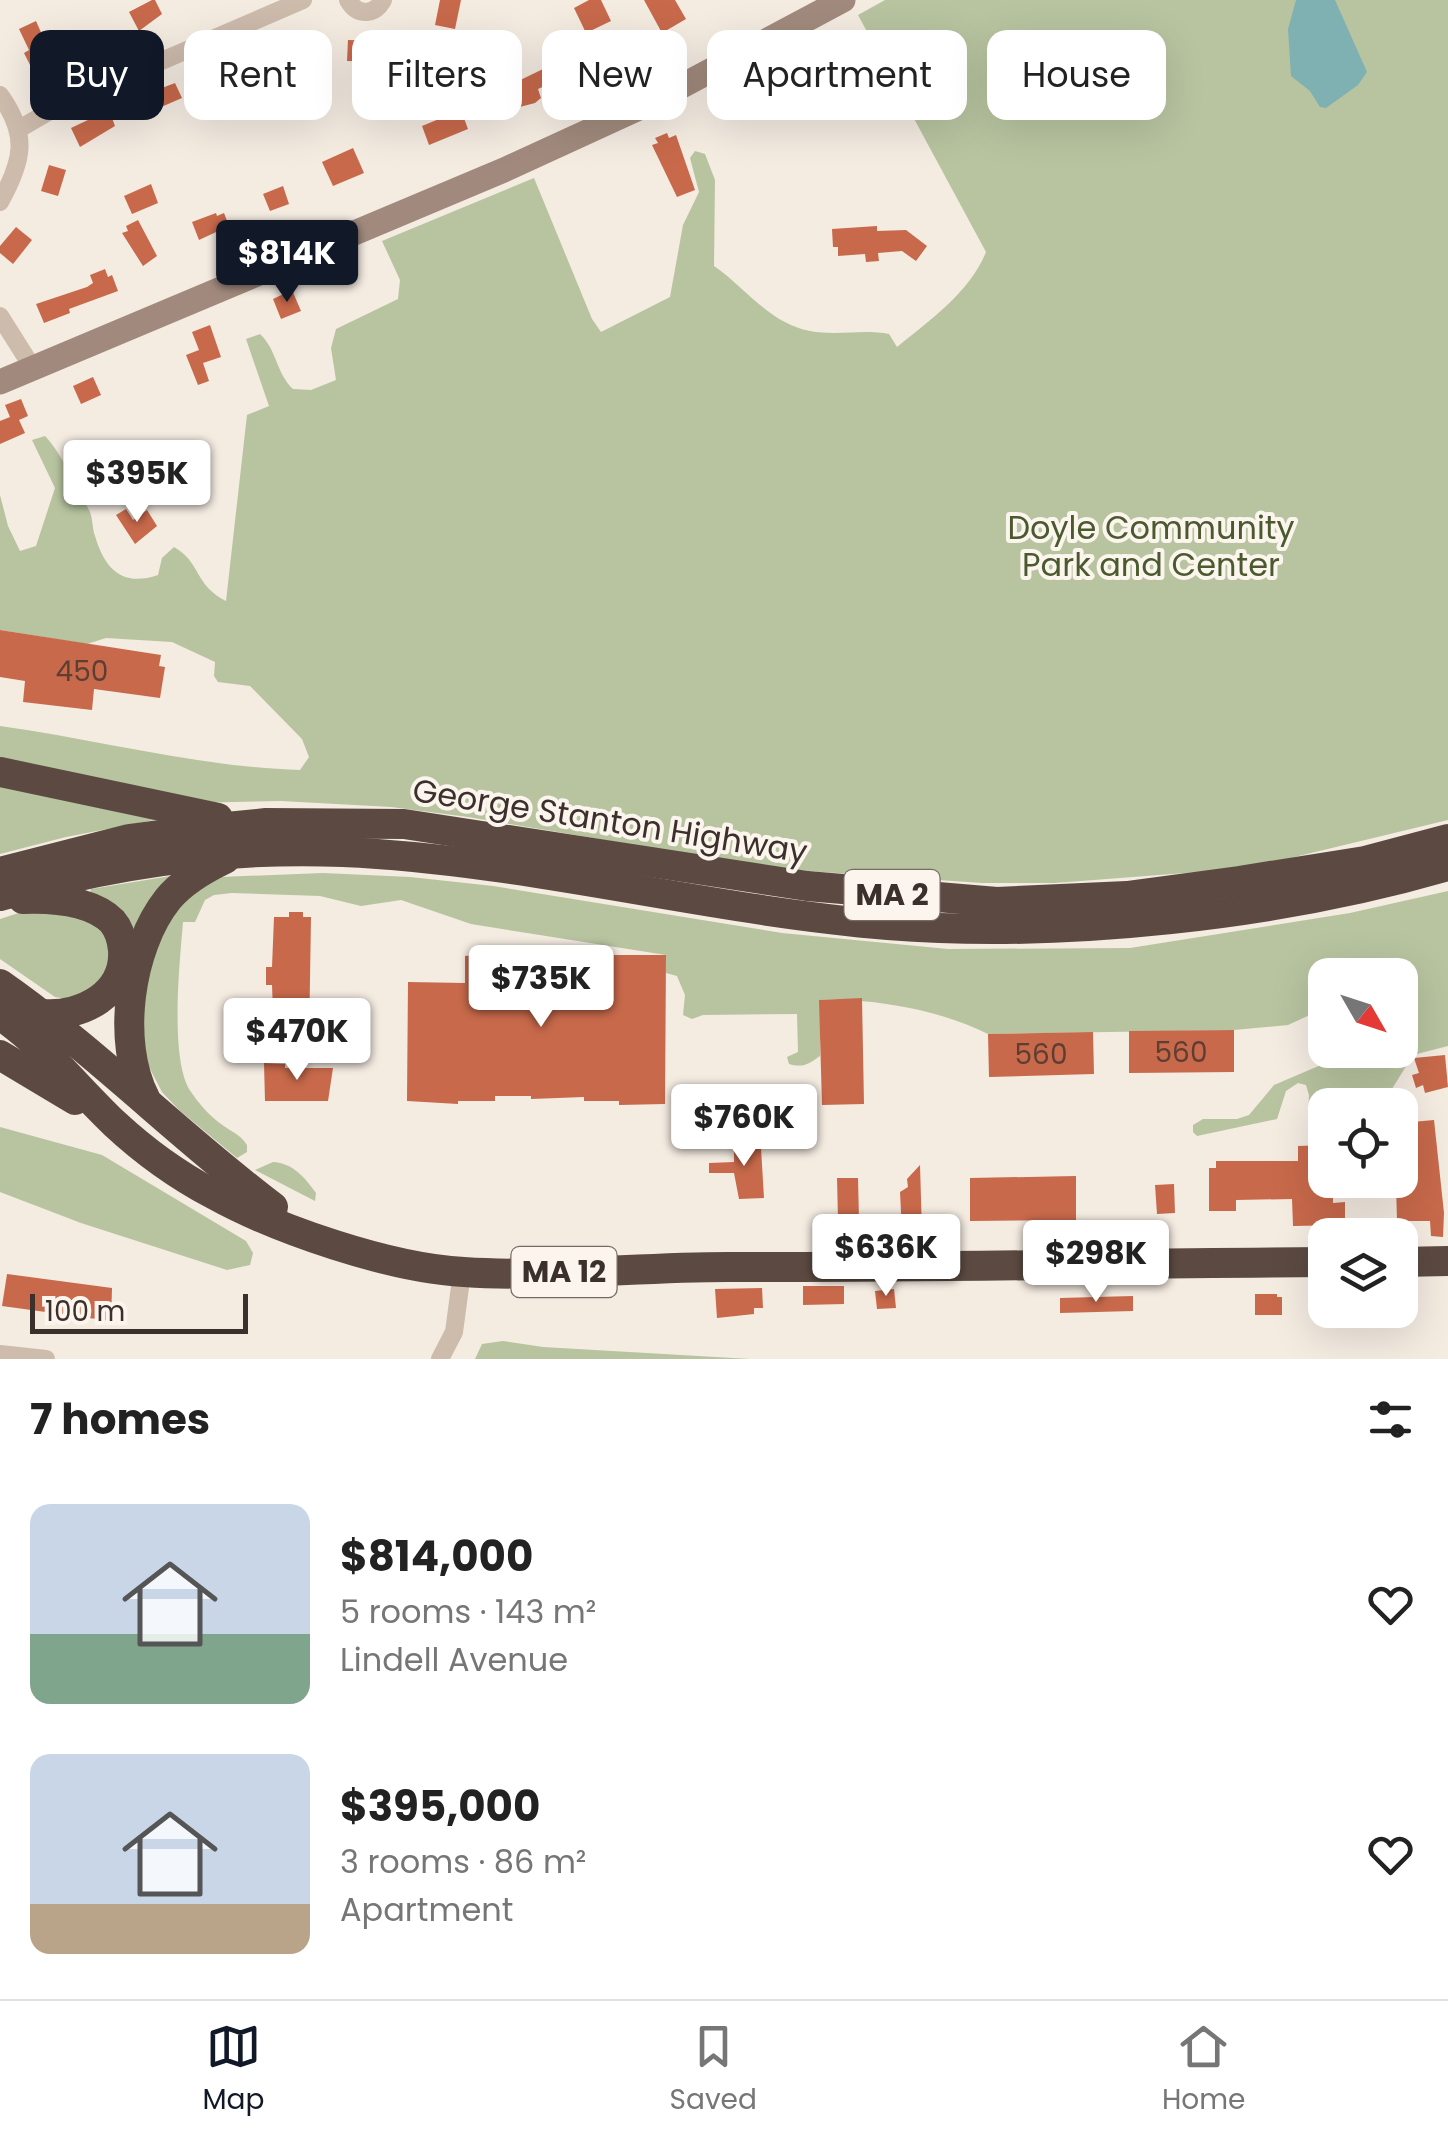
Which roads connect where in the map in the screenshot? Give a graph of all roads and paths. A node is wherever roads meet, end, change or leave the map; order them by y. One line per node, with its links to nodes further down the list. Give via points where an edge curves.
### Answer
1 (303, 0): 6 (street)
2 (348, 0): 3 (street, via 366,12)
3 (383, 0)
4 (843, 0): 9 (street, via 634,111)
5 (0, 96): 6 (street)
6 (19, 129): 7 (street, via 17,166)
7 (0, 202)
8 (0, 316): 9 (street)
9 (34, 370): 10 (street)
10 (0, 382)
11 (0, 772): 12 (highway)
12 (266, 824): 13 (highway, George Stanton Highway / MA 2, via 404,824 806,886 997,902 1220,884 1365,861); 16 (highway, George Stanton Highway / MA 2, via 129,839)
13 (1448, 839)
14 (232, 855): 15 (highway, George Stanton Highway / MA 2, via 342,852 890,925 1001,928 1266,906); 17 (highway, George Stanton Highway / MA 2, via 108,869); 19 (highway, via 190,879 162,908 147,936)
15 (1448, 866)
16 (0, 872)
17 (0, 899): 20 (highway, via 71,902 104,916 119,932 122,963 106,994 73,1012)
18 (0, 984): 20 (highway, MA 12)
19 (130, 1004): 23 (highway); 24 (highway, via 130,1060)
20 (44, 1014): 23 (highway, MA 12)
21 (0, 1015): 23 (highway, MA 12)
22 (0, 1056): 25 (highway)
23 (75, 1062): 24 (highway, MA 12); 25 (highway, MA 12)
24 (152, 1108): 26 (highway, MA 12)
25 (117, 1126): 26 (highway, MA 12, via 213,1194)
26 (311, 1236): 30 (highway, MA 12, via 391,1262)
27 (1448, 1261): 29 (highway)
28 (1308, 1262): 30 (highway, MA 12)
29 (1418, 1262)
30 (462, 1272): 33 (street, via 454,1332)
31 (0, 1354): 32 (street)
32 (46, 1359)
33 (440, 1359)

